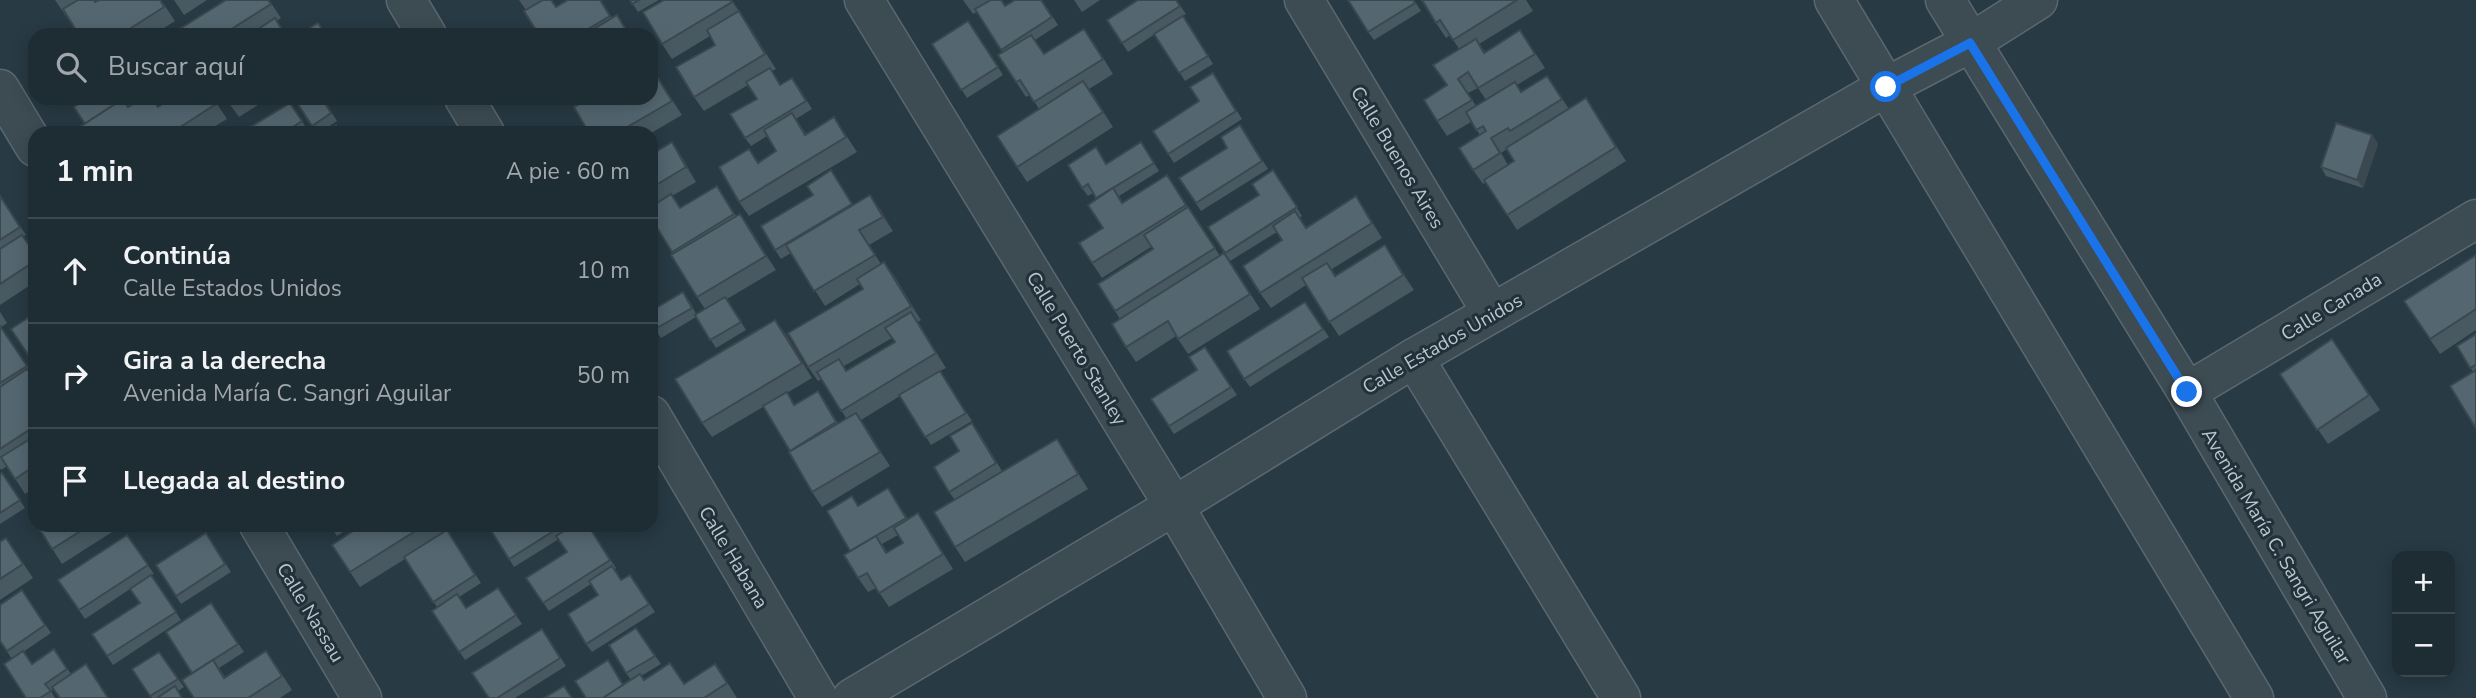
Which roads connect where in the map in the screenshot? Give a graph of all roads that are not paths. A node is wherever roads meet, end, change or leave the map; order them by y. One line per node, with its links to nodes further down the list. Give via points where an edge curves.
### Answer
1 (406, 0): 7 (street)
2 (864, 0): 19 (street, Calle Puerto Stanley)
3 (1304, 0): 15 (street, Calle Buenos Aires)
4 (1834, 0): 9 (street)
5 (1945, 0): 8 (street, Avenida María C. Sangri Aguilar)
6 (2038, 0): 8 (street, Calle Estados Unidos)
7 (423, 28)
8 (1970, 43): 9 (street, Calle Estados Unidos); 17 (street, Avenida María C. Sangri Aguilar)
9 (1886, 87): 15 (street, Calle Estados Unidos); 26 (street)
10 (0, 89): 13 (street)
11 (468, 105): 12 (street)
12 (481, 126)
13 (28, 136)
14 (2476, 219): 17 (street, Calle Canada)
15 (1492, 313): 16 (street, Calle Estados Unidos)
16 (1414, 358): 19 (street, Calle Estados Unidos); 25 (street)
17 (2187, 392): 27 (street, Avenida María C. Sangri Aguilar)
18 (658, 427): 23 (street, Calle Habana)
19 (1174, 506): 21 (street, Calle Estados Unidos); 24 (street, Calle Puerto Stanley)
20 (263, 532): 22 (street, Calle Nassau)
21 (856, 697)
22 (362, 698)
23 (818, 698)
24 (1287, 698)
25 (1620, 698)
26 (2255, 698)
27 (2367, 698)

